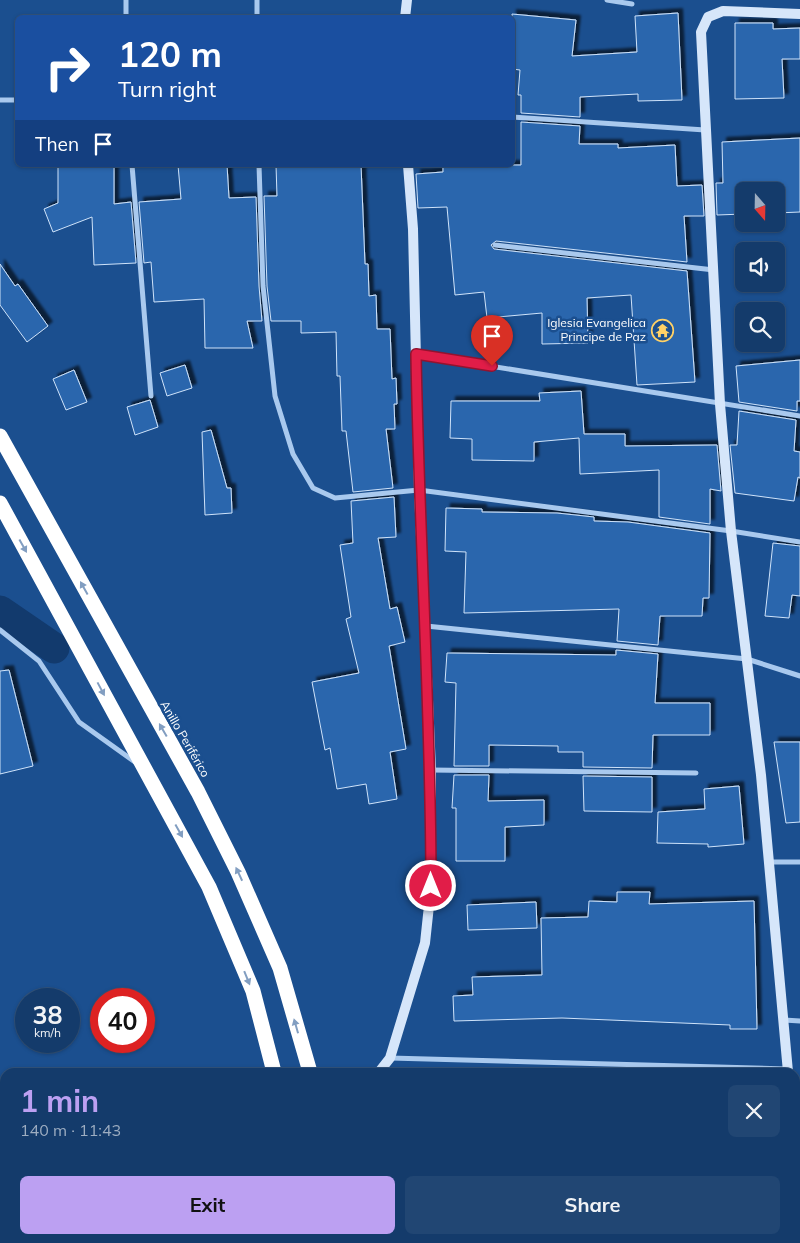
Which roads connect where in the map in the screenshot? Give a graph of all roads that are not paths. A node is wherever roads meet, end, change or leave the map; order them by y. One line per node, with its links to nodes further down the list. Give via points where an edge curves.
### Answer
1 (126, 0): 7 (street)
2 (257, 0): 8 (street)
3 (407, 0): 9 (street)
4 (607, 0): 5 (street)
5 (632, 4)
6 (800, 14): 13 (street, via 723,11 708,17 701,32)
7 (126, 15)
8 (257, 15)
9 (405, 15)
10 (0, 100): 11 (street)
11 (15, 100)
12 (515, 117): 13 (street)
13 (705, 130): 18 (street)
14 (132, 167): 20 (street)
15 (259, 167): 24 (street, via 268,348 275,396 293,454 313,488 335,498)
16 (408, 167): 19 (street, via 414,228)
17 (495, 245): 18 (street)
18 (714, 270): 21 (street)
19 (416, 354): 21 (street); 24 (street)
20 (151, 396)
21 (720, 404): 22 (street); 26 (street)
22 (800, 416)
23 (0, 436): 41 (highway, Anillo Periférico, one-way to 23, via 280,968 238,872 198,792)
24 (419, 490): 26 (street); 28 (street)
25 (0, 503): 32 (highway, one-way to 32)
26 (731, 531): 27 (street); 30 (street)
27 (800, 542)
28 (426, 626): 30 (street); 33 (street)
29 (0, 630): 32 (street, via 39,661 79,722)
30 (747, 659): 31 (street); 35 (street)
31 (800, 676)
32 (143, 767): 40 (highway, one-way to 40, via 209,887 253,992)
33 (431, 770): 34 (street); 39 (street, via 431,886 424,943)
34 (696, 773)
35 (768, 862): 36 (street); 37 (street)
36 (800, 862)
37 (784, 1020): 38 (street); 44 (street)
38 (800, 1021)
39 (390, 1058): 42 (street); 43 (street)
40 (273, 1068)
41 (309, 1068)
42 (382, 1068)
43 (695, 1068)
44 (787, 1068)

